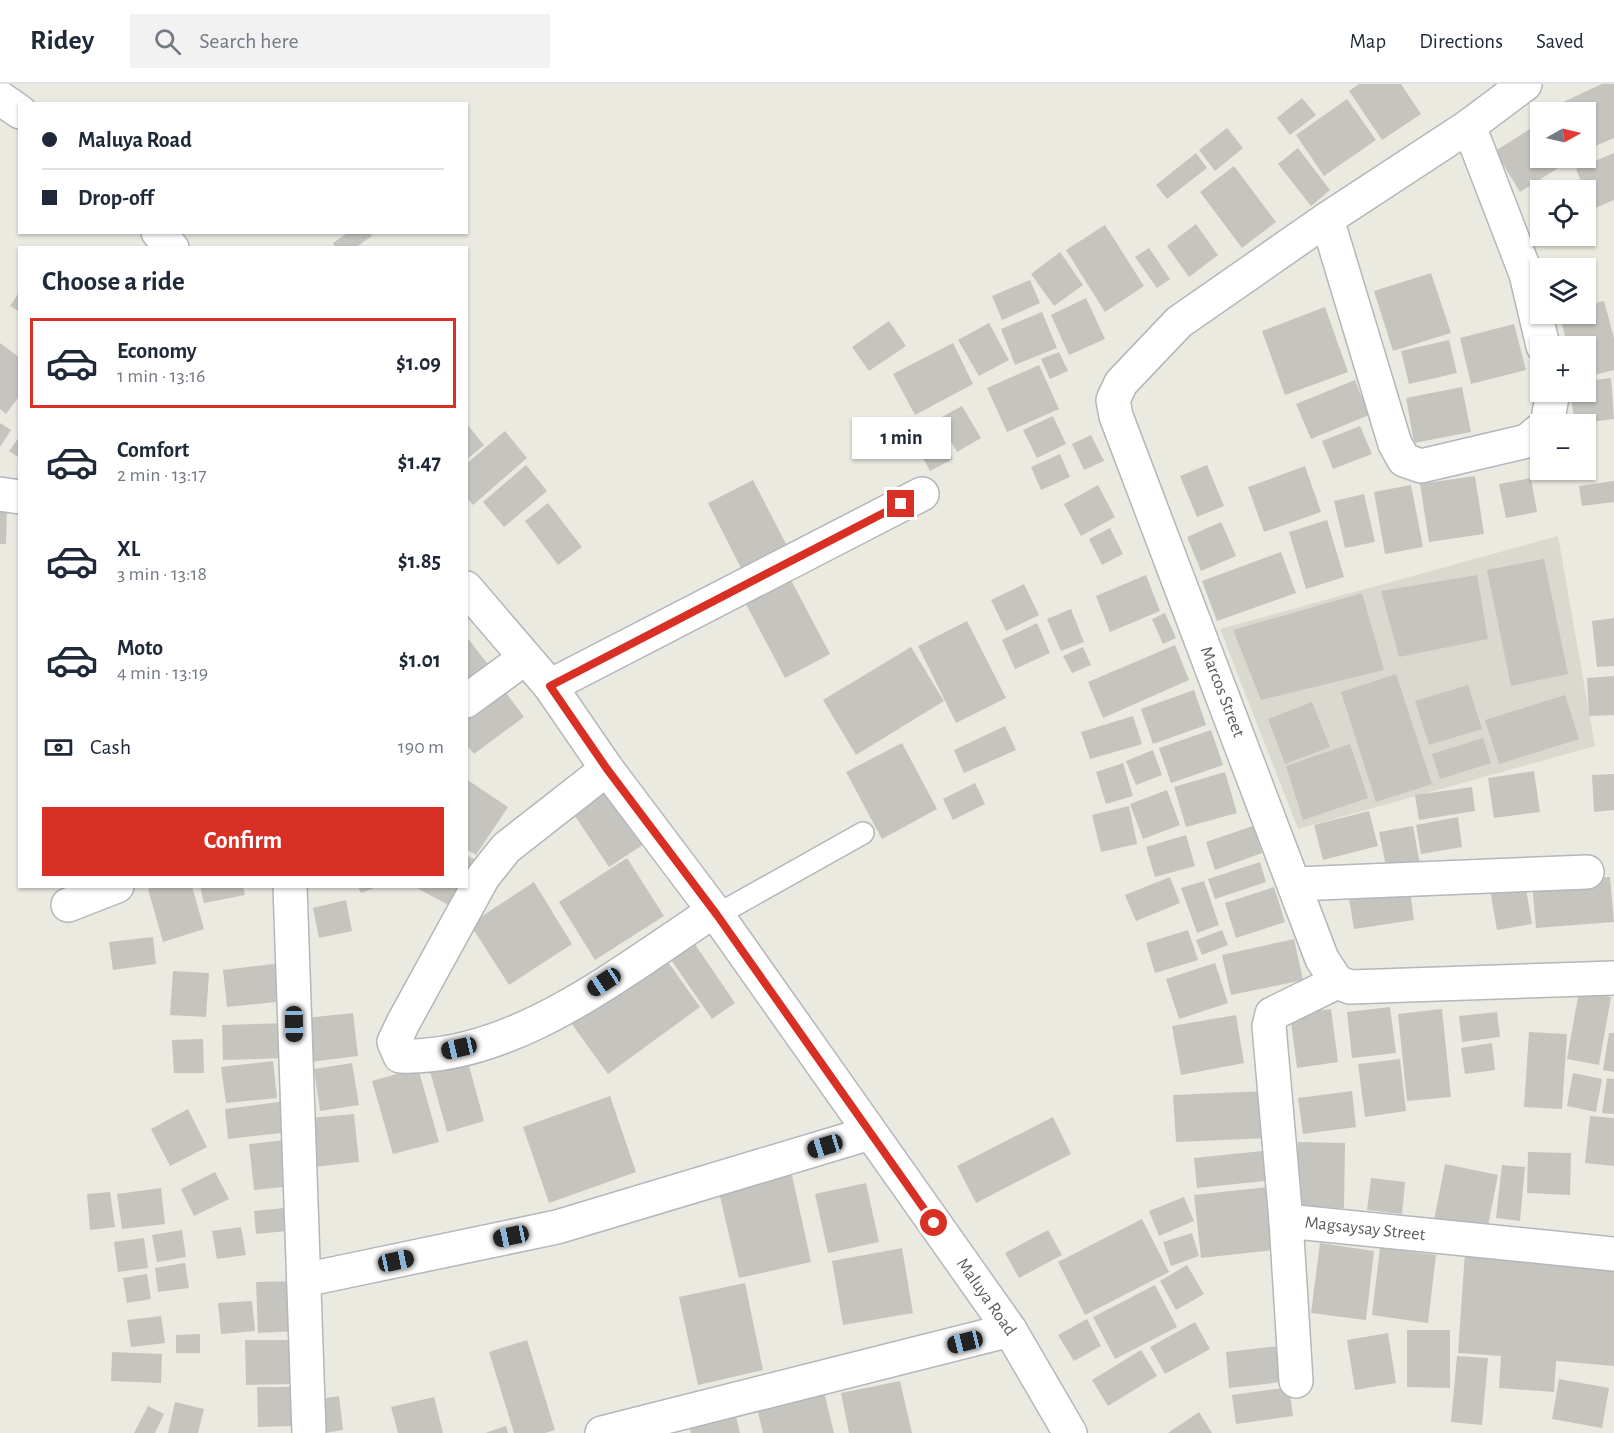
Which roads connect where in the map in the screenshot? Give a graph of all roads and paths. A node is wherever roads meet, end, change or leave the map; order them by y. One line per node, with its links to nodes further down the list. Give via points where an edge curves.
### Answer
1 (1525, 84): 4 (street)
2 (0, 98): 3 (street)
3 (18, 111)
4 (1469, 126): 5 (street); 8 (street, via 1526,274)
5 (1327, 219): 9 (street, via 1395,444 1404,460 1421,466); 20 (street, Marcos Street, via 1179,322 1121,383 1113,400)
6 (160, 234): 7 (street)
7 (170, 246)
8 (1541, 336)
9 (1530, 438)
10 (0, 494): 12 (street)
11 (922, 494): 15 (street)
12 (18, 496)
13 (468, 590): 14 (street, Maluya Road)
14 (525, 658): 15 (street, Maluya Road); 16 (street)
15 (550, 686): 17 (street, Maluya Road)
16 (468, 700)
17 (607, 769): 24 (street, Maluya Road); 24 (street, via 506,848 483,877 394,1042 399,1056 423,1056 477,1044 549,1018)
18 (864, 833): 24 (lane)
19 (1587, 872): 20 (street)
20 (1295, 884): 26 (street, Marcos Street, via 1322,959)
21 (112, 888): 23 (street)
22 (290, 888): 30 (street)
23 (68, 904)
24 (716, 913): 27 (street, Maluya Road)
25 (1614, 978): 26 (street, via 1350,987)
26 (1337, 982): 28 (street, Magsaysay Street, via 1272,1014 1269,1026)
27 (870, 1133): 30 (street, via 557,1227); 31 (street, Maluya Road)
28 (1286, 1221): 29 (street, Magsaysay Street); 32 (street)
29 (1614, 1254)
30 (304, 1280): 33 (street)
31 (1010, 1330): 34 (street); 35 (street, Maluya Road)
32 (1296, 1381)
33 (309, 1433)
34 (602, 1433)
35 (1071, 1433)

